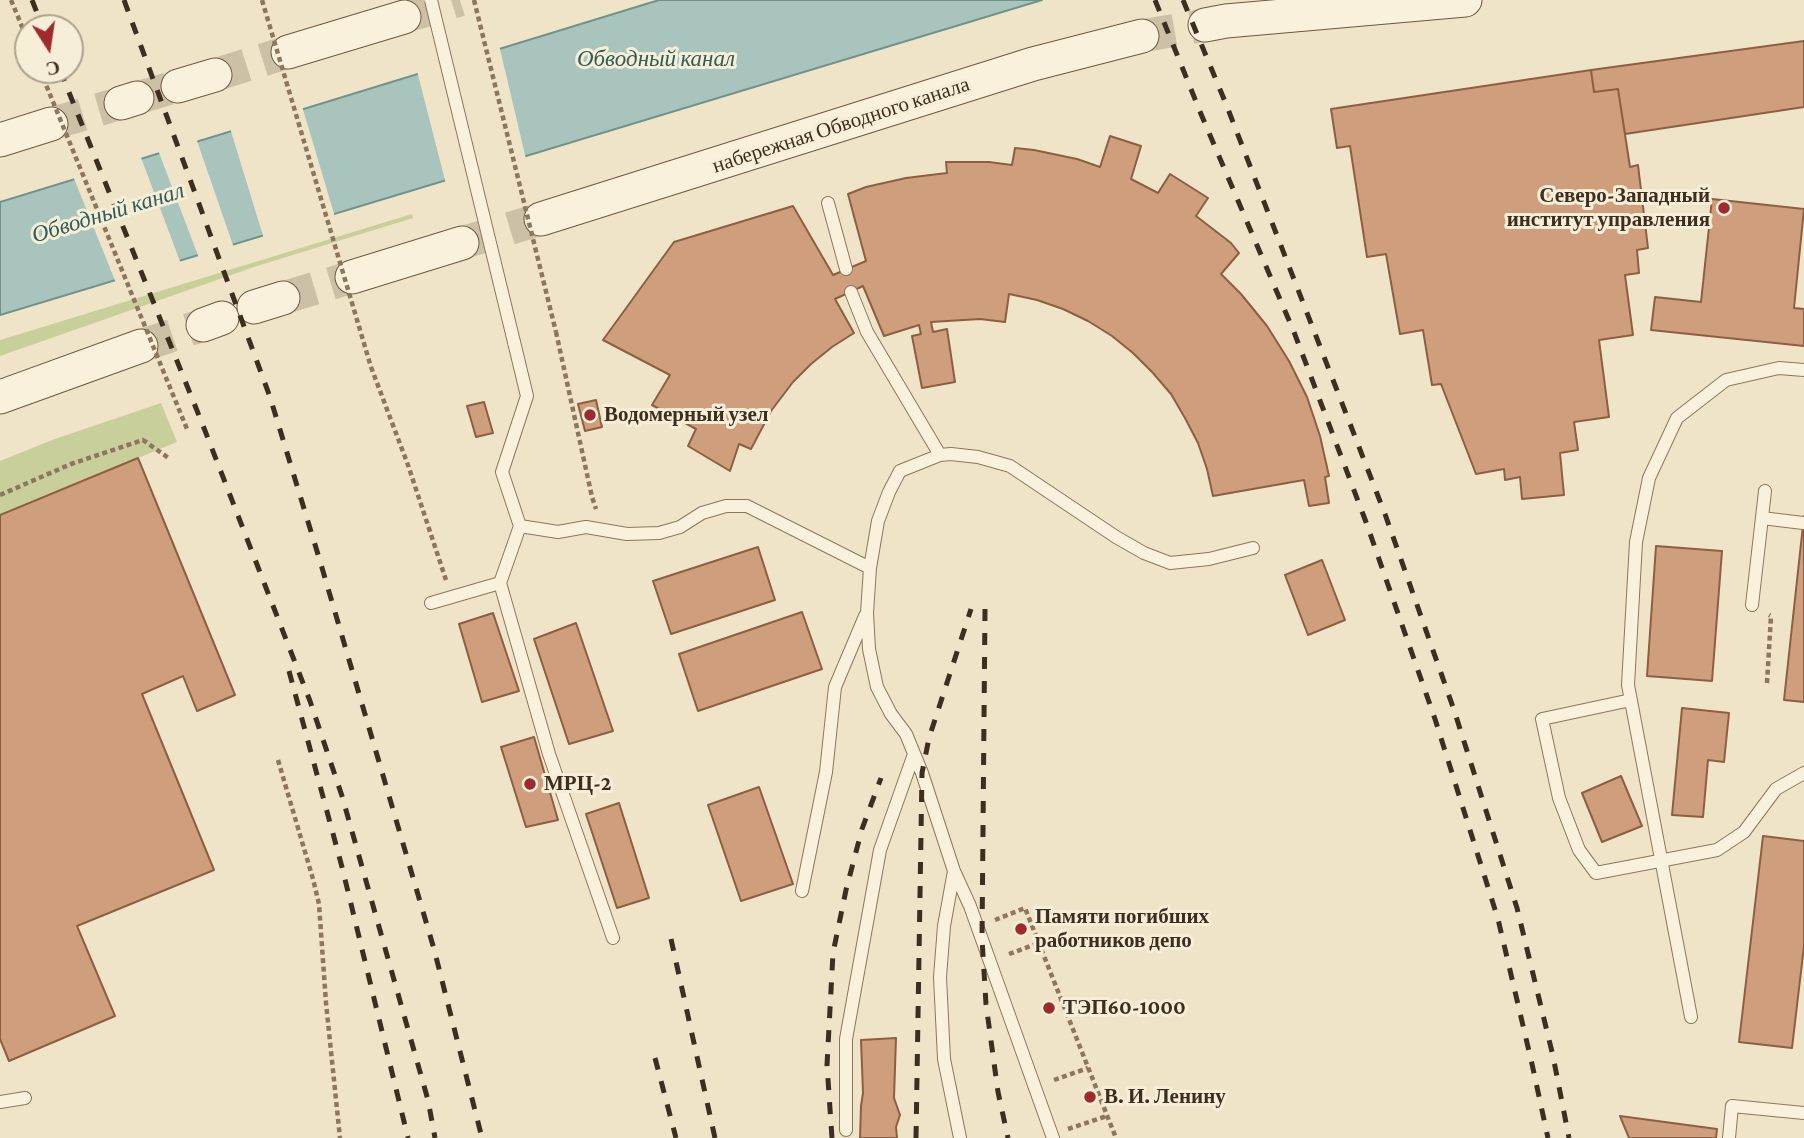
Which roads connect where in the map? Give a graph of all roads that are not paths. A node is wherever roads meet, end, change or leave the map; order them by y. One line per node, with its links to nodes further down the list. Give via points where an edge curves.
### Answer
1 (1465, 0): 3 (main road)
2 (418, 9): 5 (main road); 23 (lane, bridge, via 527,396 502,472)
3 (1205, 25)
4 (1142, 36): 11 (main road, набережная Обводного канала, via 1033,64)
5 (288, 52)
6 (215, 75): 7 (main road)
7 (178, 86)
8 (51, 124): 9 (main road)
9 (0, 140)
10 (828, 203): 13 (lane)
11 (541, 219)
12 (462, 243): 14 (main road)
13 (846, 269)
14 (352, 277)
15 (851, 292): 19 (lane, via 867,332)
16 (141, 346): 18 (main road)
17 (1804, 370): 30 (lane, via 1779,368 1726,380 1677,418 1649,478 1636,542 1628,684)
18 (0, 397)
19 (940, 455): 24 (lane, via 978,457 1010,466 1116,537 1170,563); 25 (lane, via 900,471 878,521)
20 (1765, 491): 21 (lane)
21 (1762, 518): 22 (lane); 28 (lane)
22 (1803, 523)
23 (520, 526): 25 (lane, via 558,532 586,527 627,534 659,533 702,513 747,506); 26 (lane)
24 (1253, 548)
25 (870, 568): 29 (lane)
26 (500, 583): 27 (lane); 36 (lane, via 549,754)
27 (431, 603)
28 (1752, 605)
29 (867, 613): 31 (lane, via 877,687); 35 (lane, via 835,687 826,772)
30 (1631, 700): 33 (lane); 33 (lane, via 1542,719 1559,799 1578,850 1596,873)
31 (914, 754): 34 (lane); 41 (lane, via 880,850 846,1039)
32 (1804, 773): 33 (lane, via 1776,789 1744,832 1717,850)
33 (1661, 859): 37 (lane)
34 (954, 871): 42 (lane); 43 (lane, via 940,977 944,1059)
35 (802, 891)
36 (613, 938)
37 (1691, 1017)
38 (25, 1098): 39 (lane)
39 (0, 1102)
40 (1804, 1113): 44 (lane, via 1732,1106)
41 (846, 1130)
42 (1059, 1134)
43 (960, 1138)
44 (1729, 1138)

